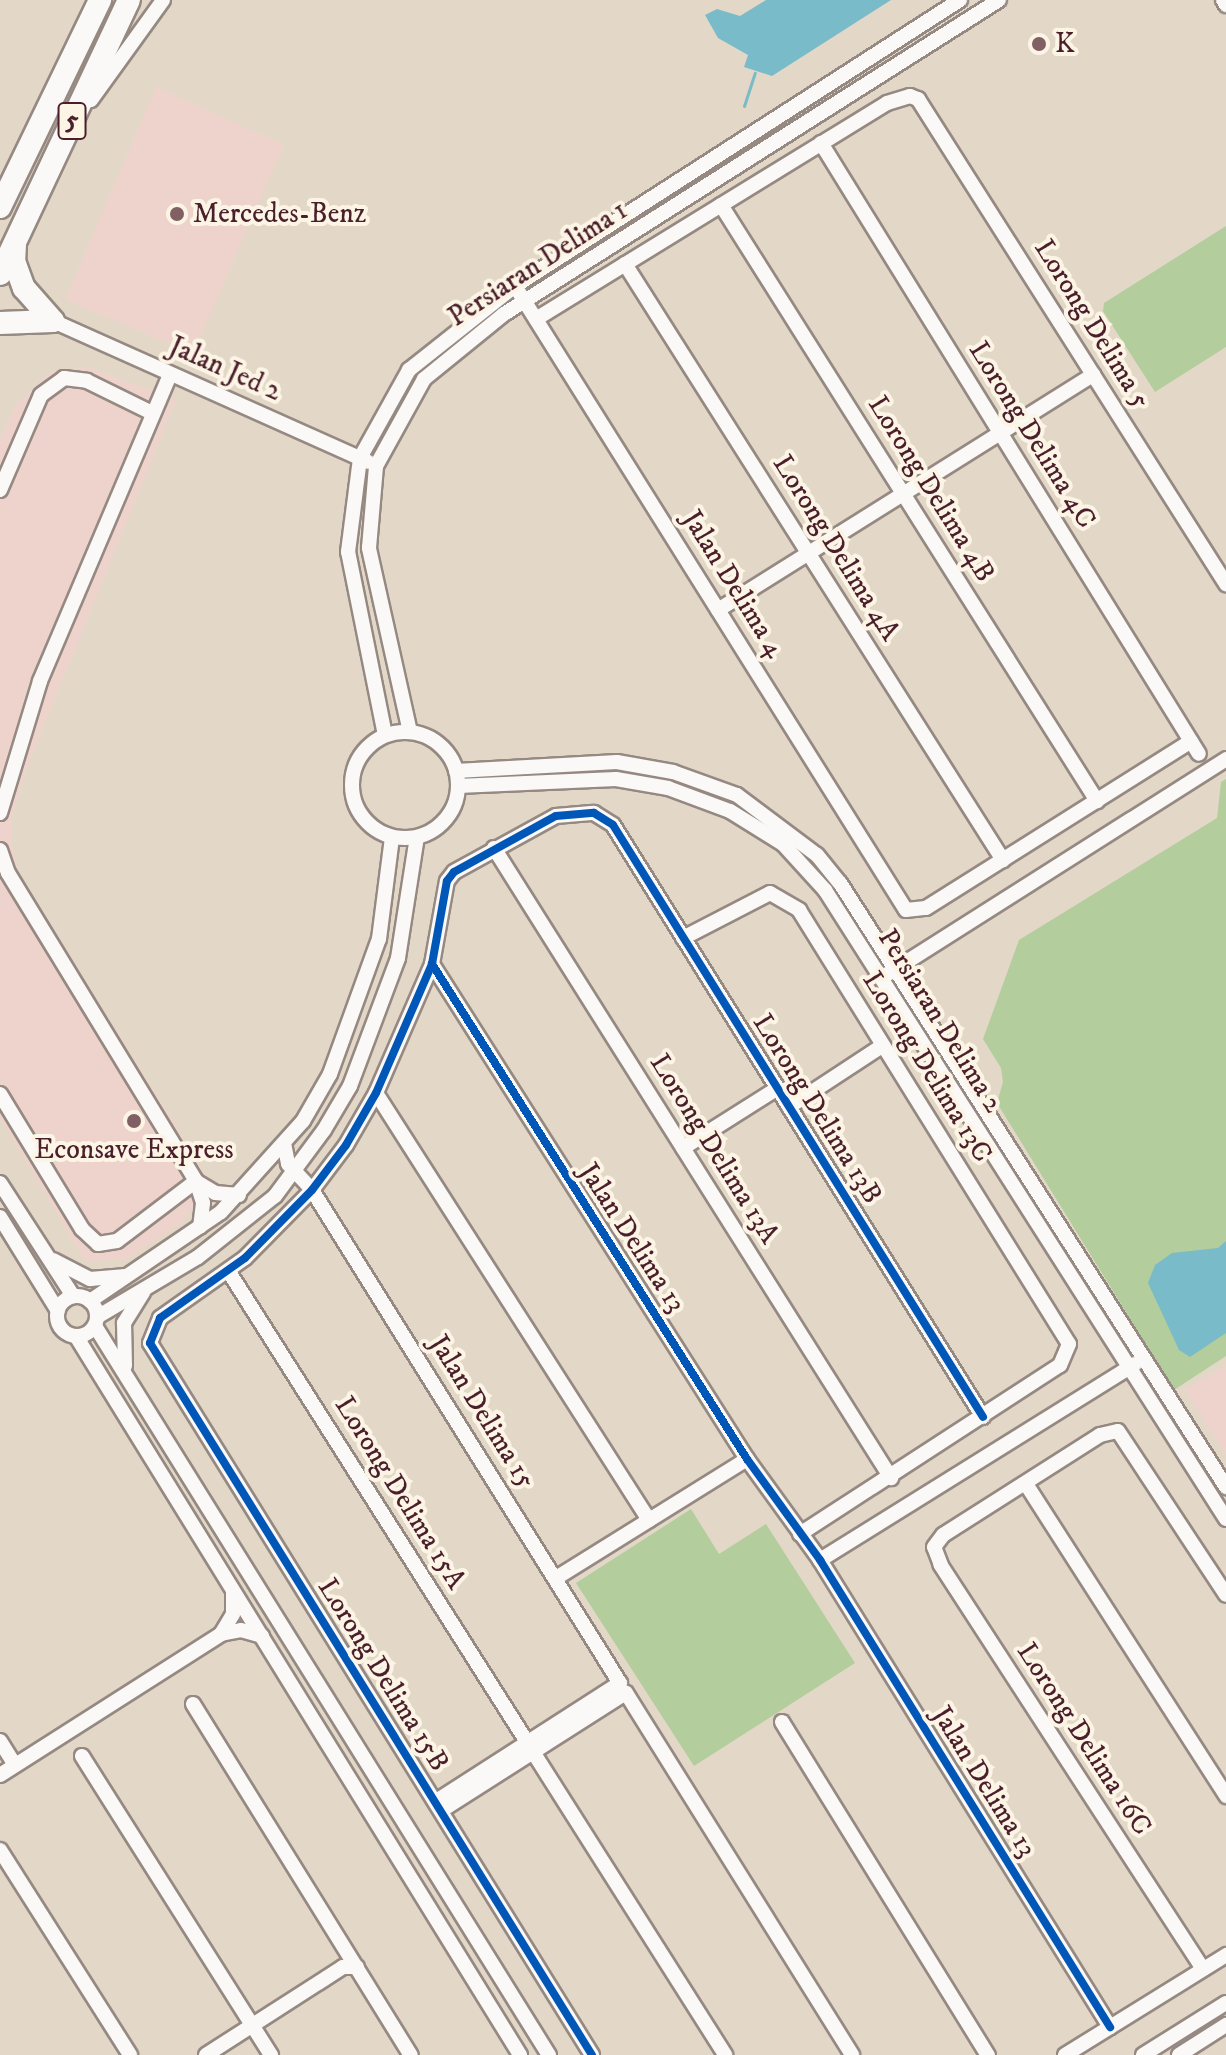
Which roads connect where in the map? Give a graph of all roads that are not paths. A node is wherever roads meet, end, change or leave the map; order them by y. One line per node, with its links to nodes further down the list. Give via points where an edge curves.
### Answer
1 (129, 0): 10 (highway, 5)
2 (140, 0): 9 (street)
3 (163, 0): 9 (street)
4 (960, 0): 17 (street, Persiaran Delima 1)
5 (999, 0): 18 (street, Persiaran Delima 1)
6 (1223, 0): 8 (street)
7 (96, 3): 13 (highway, 5)
8 (1226, 5)
9 (154, 12): 10 (street)
10 (67, 133): 14 (highway, 5)
11 (821, 143): 12 (street); 23 (street, Lorong Delima 5, via 887,103 918,99); 25 (street, Lorong Delima 4C)
12 (721, 205): 15 (street); 29 (street, Lorong Delima 4B)
13 (0, 207)
14 (15, 243): 16 (highway, 5); 20 (highway, via 14,261 24,288)
15 (625, 264): 19 (street); 30 (street, Lorong Delima 4A)
16 (0, 274)
17 (515, 286): 18 (street, Jalan Delima 4); 26 (street, Persiaran Delima 1, via 409,370)
18 (525, 301): 19 (street, Jalan Delima 4); 27 (street, Persiaran Delima 1, via 424,379)
19 (536, 319): 32 (street, Jalan Delima 4)
20 (53, 321): 21 (highway); 22 (street, Jalan Jed 2)
21 (0, 323)
22 (170, 374): 24 (street); 26 (street, Jalan Jed 2)
23 (1093, 375): 25 (street); 31 (street, Lorong Delima 5)
24 (152, 413): 28 (street, via 87,381 64,378 41,395); 38 (street, via 40,681)
25 (1000, 433): 29 (street); 37 (street, Lorong Delima 4C, via 1195,748)
26 (360, 458): 27 (street, Jalan Jed 2); 34 (street, Persiaran Delima 1, via 348,552)
27 (376, 466): 33 (street, Persiaran Delima 1, via 369,548)
28 (0, 490)
29 (903, 494): 30 (street); 37 (street, Lorong Delima 4B)
30 (808, 553): 32 (street); 43 (street, Lorong Delima 4A)
31 (1226, 584)
32 (718, 610): 43 (street, Jalan Delima 4, via 906,910 926,908)
33 (410, 732): 34 (street); 36 (street, via 439,745)
34 (385, 735): 39 (street, via 355,765 352,796 366,822)
35 (1226, 759): 46 (street)
36 (457, 778): 40 (street, via 447,819); 46 (street, Persiaran Delima 2, via 616,779 668,788 730,811 783,844 806,866)
37 (1097, 801): 43 (street)
38 (0, 813)
39 (392, 837): 40 (street); 52 (street, via 379,939 363,986 330,1074)
40 (417, 837): 55 (street, via 398,958 350,1086)
41 (494, 848): 44 (street, Lorong Delima 13B, via 569,812 594,813 613,825); 45 (street, via 447,881); 53 (street, Lorong Delima 13A)
42 (0, 850): 56 (street, via 8,873)
43 (1003, 860)
44 (683, 938): 47 (street, Lorong Delima 13C, via 755,898 770,893 787,899); 48 (street, Lorong Delima 13B)
45 (432, 964): 49 (street); 75 (street, Jalan Delima 13)
46 (888, 974): 71 (street, Persiaran Delima 2); 72 (street, Persiaran Delima 2)
47 (882, 1046): 51 (street); 74 (street, Lorong Delima 13C, via 1069,1344 1060,1365)
48 (778, 1088): 51 (street, Lorong Delima 13B); 53 (street)
49 (376, 1093): 58 (street); 80 (street)
50 (0, 1094): 56 (street, via 82,1229 98,1244 126,1236)
51 (789, 1107): 74 (street, Lorong Delima 13B)
52 (284, 1143): 54 (street); 55 (street)
53 (683, 1148): 76 (street, Lorong Delima 13A)
54 (263, 1168): 55 (street); 59 (street)
55 (295, 1172): 58 (street, Jalan Delima 15); 65 (street, via 275,1196 198,1257)
56 (196, 1181): 59 (street, via 215,1193); 61 (street, via 203,1203)
57 (0, 1183): 62 (street)
58 (312, 1190): 63 (street); 83 (street, Jalan Delima 15)
59 (239, 1195): 61 (street)
60 (0, 1217): 68 (street)
61 (200, 1227): 64 (street)
62 (43, 1253): 64 (street, via 90,1279); 66 (street)
63 (229, 1272): 92 (street, Lorong Delima 15A); 97 (street, Lorong Delima 15B, via 160,1318 150,1335 152,1351)
64 (131, 1274): 67 (street)
65 (146, 1288): 69 (street); 73 (street, via 124,1323 121,1341)
66 (73, 1296): 67 (street); 68 (street)
67 (90, 1301): 69 (street)
68 (58, 1311): 70 (street, via 61,1328)
69 (96, 1322): 70 (street); 73 (street)
70 (77, 1337): 73 (street); 84 (street)
71 (1144, 1358): 72 (street); 78 (street, Persiaran Delima 2)
72 (1128, 1368): 79 (street, Persiaran Delima 2); 82 (street)
73 (130, 1381): 111 (street)
74 (983, 1417): 76 (street)
75 (747, 1459): 80 (street); 81 (street, Jalan Delima 13)
76 (891, 1478): 81 (street)
77 (1026, 1484): 85 (street, via 1108,1431 1127,1438); 96 (street); 101 (street, Lorong Delima 16C, via 943,1535 934,1547 937,1559)
78 (1226, 1487)
79 (1226, 1519)
80 (649, 1520): 83 (street)
81 (800, 1534): 82 (street, Jalan Delima 13)
82 (820, 1560): 105 (street, Jalan Delima 13)
83 (556, 1578): 88 (street, Jalan Delima 15)
84 (233, 1588): 86 (street, via 233,1614); 87 (street)
85 (1226, 1595)
86 (221, 1634): 87 (street, via 241,1630); 94 (street)
87 (262, 1636): 110 (street)
88 (623, 1688): 92 (street); 114 (street, Jalan Delima 15)
89 (193, 1704): 100 (street)
90 (782, 1722): 115 (street)
91 (0, 1741): 94 (street)
92 (530, 1747): 97 (street); 113 (street, Lorong Delima 15A)
93 (82, 1756): 104 (street)
94 (15, 1765): 95 (street)
95 (0, 1775)
96 (1226, 1796)
97 (439, 1805): 112 (street, Lorong Delima 15B)
98 (0, 1850): 106 (street)
99 (1226, 1955): 101 (street)
100 (357, 1967): 104 (street, via 343,1967); 109 (street)
101 (1203, 1969): 105 (street)
102 (1226, 2003): 117 (street)
103 (1226, 2025): 118 (street)
104 (254, 2026): 107 (street); 108 (street)
105 (1110, 2027): 116 (street)
106 (130, 2055)
107 (206, 2055)
108 (271, 2055)
109 (411, 2055)
110 (520, 2055)
111 (549, 2055)
112 (592, 2055)
113 (725, 2055)
114 (852, 2055)
115 (988, 2055)
116 (1065, 2055)
117 (1143, 2055)
118 (1179, 2055)

